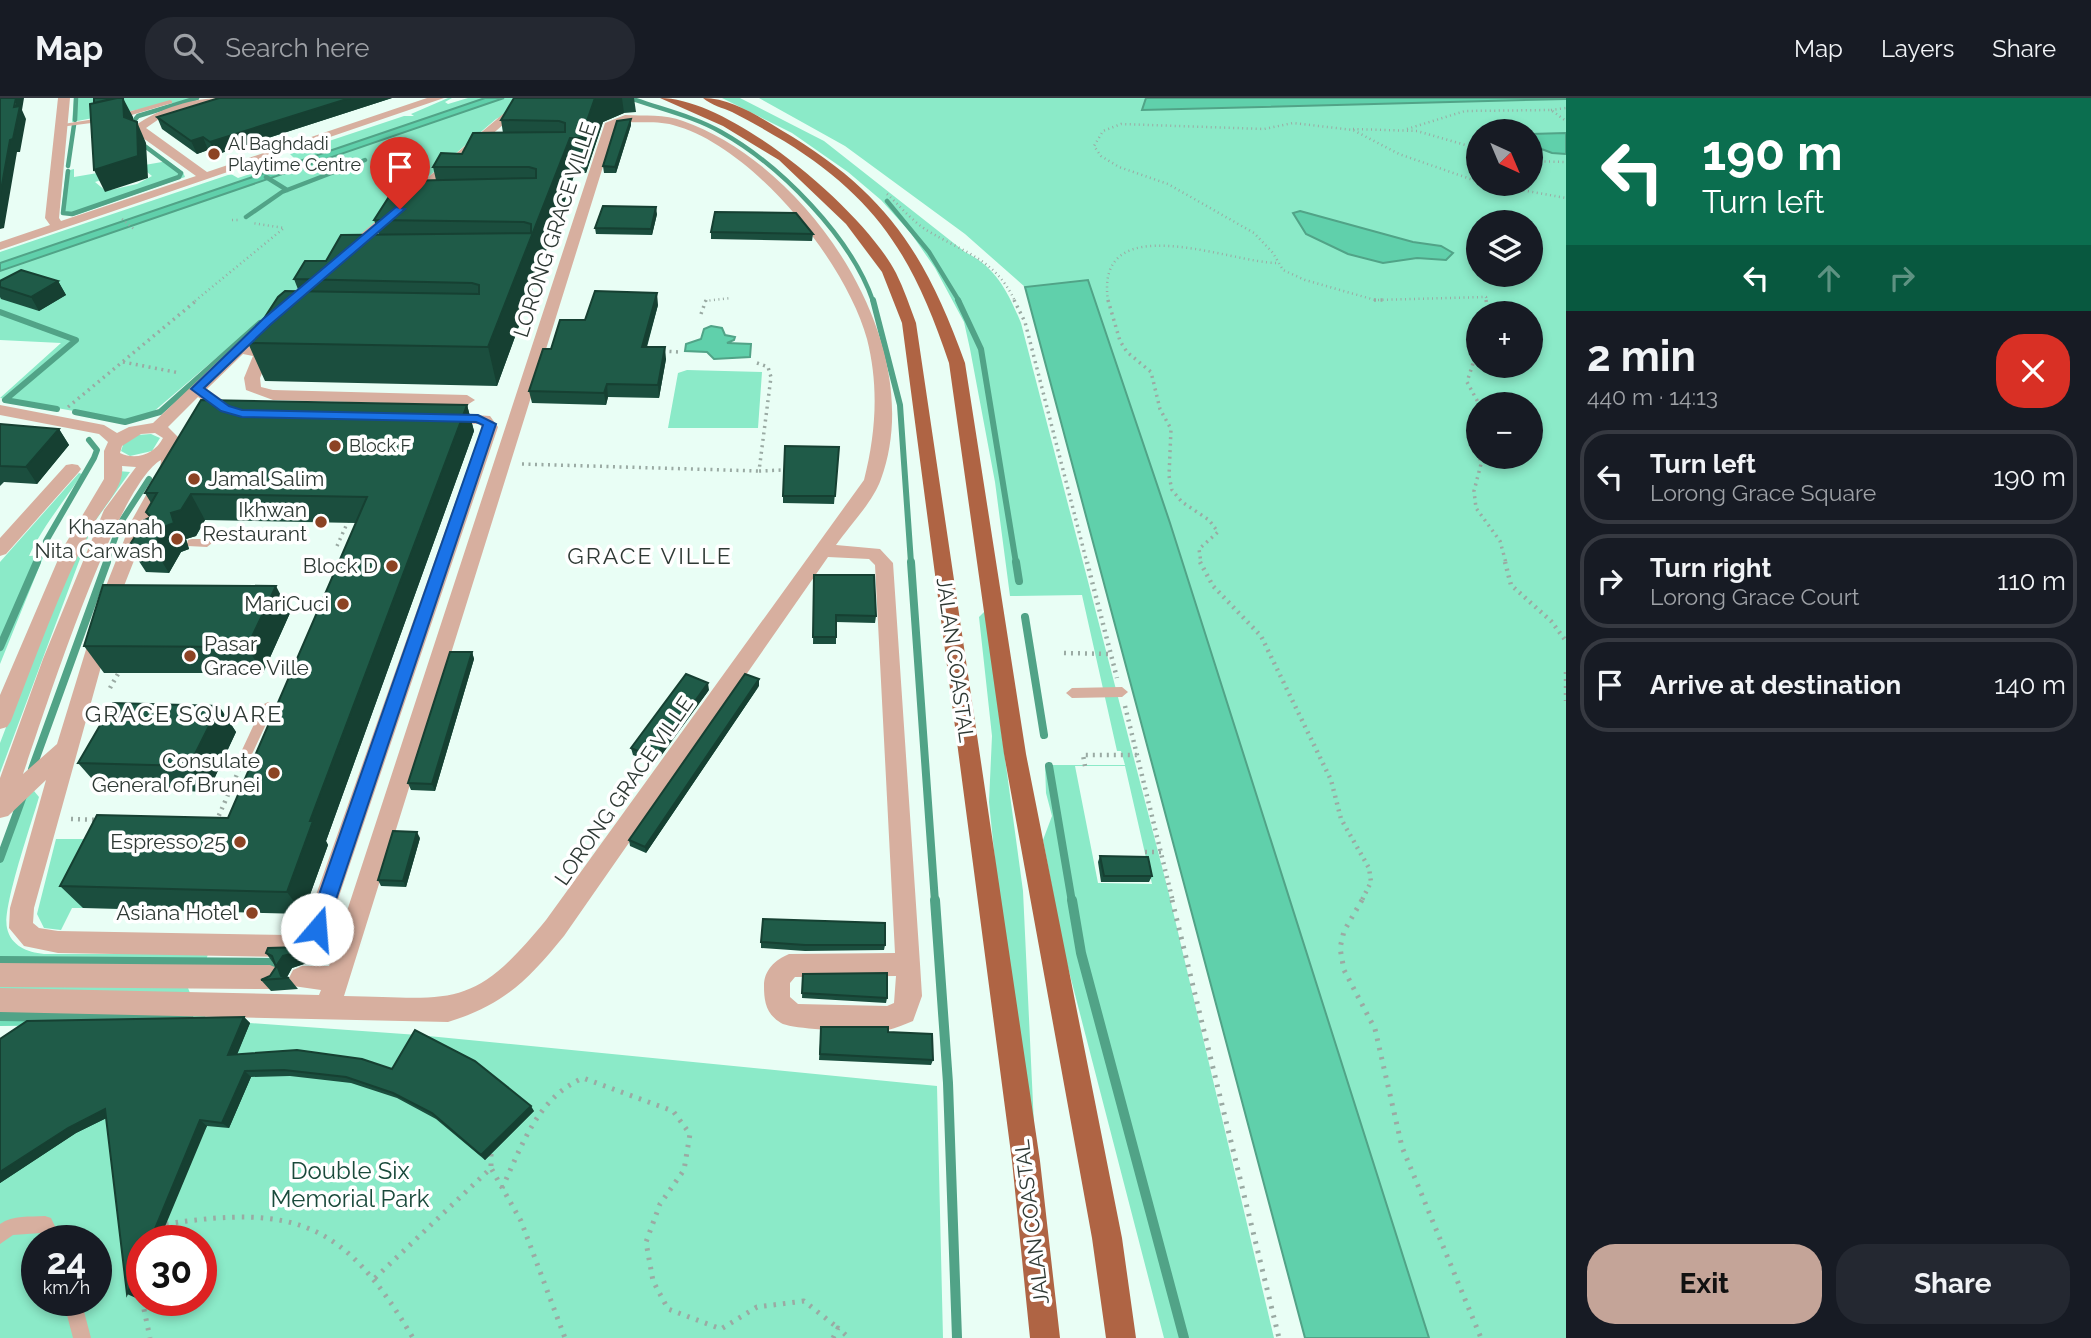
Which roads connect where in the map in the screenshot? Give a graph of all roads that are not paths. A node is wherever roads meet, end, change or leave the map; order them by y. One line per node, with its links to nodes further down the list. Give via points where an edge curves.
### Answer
1 (64, 98): 10 (street)
2 (217, 98): 11 (street, via 155,117 140,127)
3 (438, 98): 11 (street)
4 (550, 98): 8 (street, via 522,106)
5 (666, 98): 52 (highway, JALAN COASTAL, via 727,124 783,157 851,221 889,272 909,323 1026,1161)
6 (709, 98): 53 (highway, via 768,126 816,156 885,217 905,243 937,305 957,363 1014,754 1104,1224)
7 (170, 102): 10 (lane, via 115,118)
8 (508, 116): 9 (street); 12 (street, via 463,161)
9 (533, 116)
10 (61, 125): 14 (street, via 52,218)
11 (205, 177): 14 (street)
12 (400, 209): 13 (street); 16 (street, via 336,263)
13 (427, 209)
14 (58, 226): 15 (street)
15 (0, 246)
16 (364, 263)
17 (286, 305): 18 (street)
18 (267, 322): 19 (street); 20 (street)
19 (294, 322)
20 (238, 349): 21 (street); 22 (street, via 262,354 251,384 254,390 273,395)
21 (197, 389): 24 (street); 36 (street, via 225,409 263,414 478,418 490,424 317,929 290,947 33,938 21,929 22,908)
22 (467, 400)
23 (0, 410): 25 (street, via 104,430)
24 (164, 436): 25 (street, via 131,432); 26 (street); 36 (street, via 169,470 113,592)
25 (115, 449): 26 (street, via 125,462); 35 (street, via 114,476 84,524)
26 (152, 457): 38 (street, via 113,510)
27 (72, 469): 30 (street)
28 (192, 543): 29 (lane)
29 (207, 543)
30 (0, 550)
31 (823, 550): 39 (street, via 874,553 884,563); 44 (street, LORONG GRACE VILLE, via 872,481 879,457 886,393 858,296 816,233 755,169 715,139 676,122 623,119 611,124); 47 (street, LORONG GRACE VILLE, via 516,977 478,1003 448,1010)
32 (1122, 692): 33 (lane)
33 (1072, 693)
34 (268, 707): 37 (lane)
35 (0, 721)
36 (65, 750): 38 (street)
37 (248, 750)
38 (0, 808)
39 (908, 964): 39 (street, via 908,1004 897,1016 798,1016 777,1003 777,978 789,967)
40 (0, 975): 41 (street)
41 (228, 977): 42 (street); 46 (street)
42 (270, 977)
43 (302, 978): 44 (street)
44 (338, 978): 47 (street, LORONG GRACE VILLE)
45 (0, 1000): 46 (street)
46 (217, 1005): 47 (street)
47 (328, 1007)
48 (21, 1226): 49 (lane)
49 (0, 1235)
50 (76, 1316): 51 (lane)
51 (82, 1338)
52 (1045, 1338)
53 (1121, 1338)

